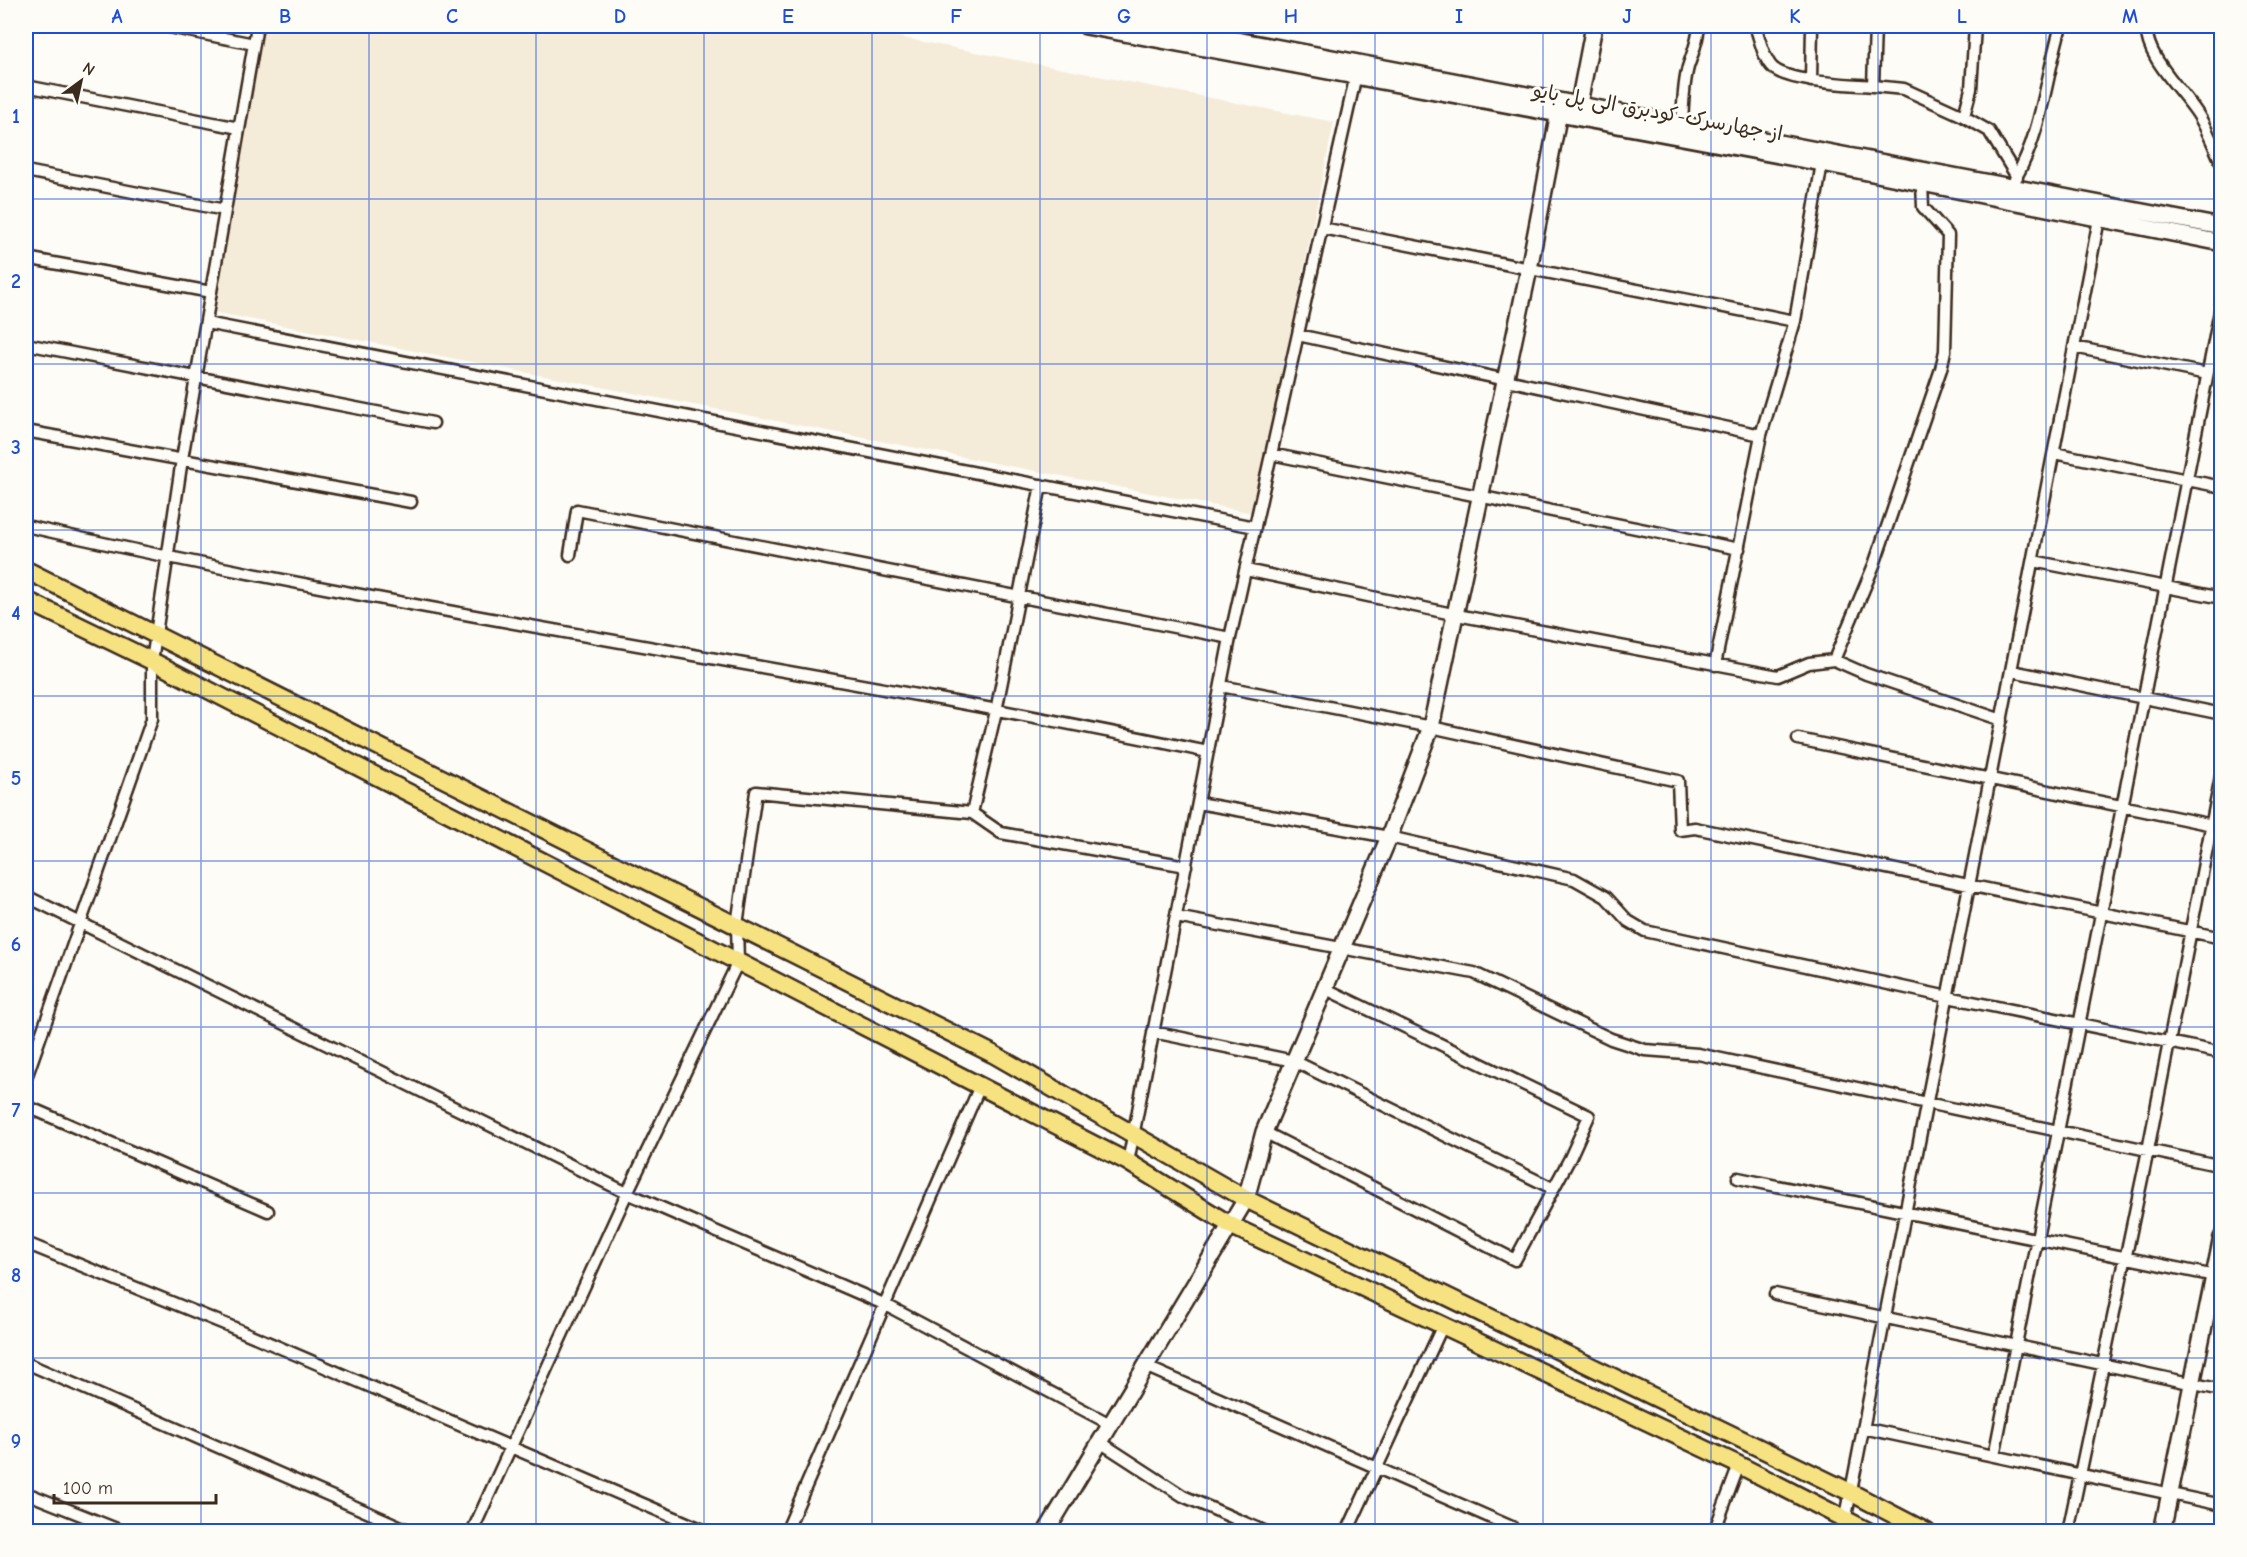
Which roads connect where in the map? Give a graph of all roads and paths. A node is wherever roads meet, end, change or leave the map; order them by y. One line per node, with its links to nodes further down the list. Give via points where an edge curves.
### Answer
1 (164, 26): 13 (street)
2 (257, 26): 13 (street)
3 (1086, 26): 14 (street, از جهارسرک-کودبرق الی پل بایو)
4 (1163, 26): 14 (street, از جهارسرک-کودبرق الی پل بایو)
5 (1594, 26): 19 (street)
6 (1699, 26): 21 (street, via 1683,92)
7 (1755, 26): 15 (street, via 1774,69)
8 (1812, 26): 15 (street)
9 (1875, 26): 17 (street)
10 (1975, 26): 20 (street, via 1973,69)
11 (2061, 26): 26 (street, via 2032,145)
12 (2147, 26): 24 (street, via 2146,34 2166,74 2198,114)
13 (254, 44): 22 (street)
14 (1357, 70): 18 (street, از جهارسرک-کودبرق الی پل بایو); 31 (street)
15 (1811, 81): 17 (street)
16 (26, 86): 22 (street)
17 (1873, 86): 20 (street, via 1904,89)
18 (1560, 108): 19 (street, از جهارسرک-کودبرق الی پل بایو); 34 (street)
19 (1578, 112): 21 (street, از جهارسرک-کودبرق الی پل بایو); 23 (street, از جهارسرک-کودبرق الی پل بایو)
20 (1964, 116): 26 (street, via 1989,131)
21 (1682, 125): 26 (street, از جهارسرک-کودبرق الی پل بایو)
22 (239, 128): 28 (street)
23 (1822, 163): 27 (street, از جهارسرک-کودبرق الی پل بایو); 37 (street)
24 (2222, 164)
25 (26, 171): 28 (street)
26 (2014, 182): 29 (street, از جهارسرک-کودبرق الی پل بایو)
27 (1922, 183): 29 (street, از جهارسرک-کودبرق الی پل بایو); 71 (street, via 1923,207 1948,235 1945,351 1874,565)
28 (225, 210): 35 (street)
29 (2101, 212): 30 (street, از جهارسرک-کودبرق الی پل بایو); 32 (street, از جهارسرک-کودبرق الی پل بایو); 41 (street)
30 (2222, 227)
31 (1322, 228): 34 (street); 39 (street)
32 (2222, 243)
33 (26, 258): 35 (street)
34 (1529, 269): 37 (street); 44 (street)
35 (211, 292): 38 (street)
36 (2222, 301): 42 (street)
37 (1795, 321): 47 (street)
38 (206, 323): 43 (street); 52 (street)
39 (1298, 335): 44 (street); 49 (street)
40 (26, 344): 43 (street)
41 (2074, 347): 42 (street); 48 (street)
42 (2207, 374): 51 (street)
43 (196, 378): 45 (street); 50 (street)
44 (1505, 380): 47 (street); 54 (street)
45 (433, 423)
46 (26, 431): 50 (street)
47 (1761, 435): 58 (street)
48 (2054, 453): 51 (street); 61 (street)
49 (1271, 454): 54 (street); 57 (street)
50 (182, 459): 55 (street); 60 (street)
51 (2186, 480): 53 (street); 64 (street)
52 (1041, 485): 57 (street); 65 (street)
53 (2222, 487)
54 (1482, 496): 58 (street); 68 (street)
55 (411, 502)
56 (26, 526): 60 (street)
57 (1255, 526): 63 (street)
58 (1738, 549): 73 (street)
59 (570, 555): 65 (street, via 577,510)
60 (167, 558): 69 (street); 77 (street)
61 (2033, 561): 64 (street); 74 (street)
62 (26, 570): 69 (main road)
63 (1246, 570): 68 (street); 70 (street)
64 (2165, 587): 66 (street); 76 (street)
65 (1017, 597): 70 (street); 77 (street)
66 (2222, 598)
67 (26, 600): 72 (main road)
68 (1457, 615): 73 (street); 80 (street)
69 (156, 634): 72 (street); 96 (main road)
70 (1230, 638): 75 (street)
71 (1834, 660): 73 (street, via 1809,663 1778,676); 79 (street)
72 (152, 661): 95 (street, via 153,719); 100 (main road)
73 (1715, 665)
74 (2012, 670): 76 (street); 79 (street)
75 (1221, 686): 80 (street); 82 (street)
76 (2144, 697): 78 (street); 86 (street)
77 (996, 711): 82 (street); 87 (street)
78 (2222, 714)
79 (2002, 720): 84 (street)
80 (1431, 727): 89 (street); 91 (street, via 1678,781 1680,830 1695,828)
81 (1798, 739): 84 (street)
82 (1208, 752): 85 (street)
83 (2222, 771): 88 (street)
84 (1991, 781): 86 (street); 91 (street)
85 (1198, 802): 89 (street); 90 (street)
86 (2123, 808): 88 (street); 93 (street)
87 (972, 813): 90 (street, via 1001,833); 96 (street, via 756,792)
88 (2216, 826): 97 (street)
89 (1389, 837): 99 (street); 102 (street, via 1574,879 1606,897 1628,921 1645,930)
90 (1186, 866): 94 (street)
91 (1970, 886): 93 (street); 102 (street)
92 (26, 896): 95 (street)
93 (2101, 913): 97 (street); 103 (street)
94 (1176, 917): 99 (street); 104 (street)
95 (81, 923): 108 (street); 120 (street)
96 (737, 925): 100 (street); 114 (main road, via 993,1054)
97 (2190, 932): 98 (street); 105 (street)
98 (2222, 938)
99 (1340, 949): 101 (street); 110 (street, via 1474,973 1611,1039 1645,1050 1698,1054)
100 (738, 962): 109 (main road); 120 (street)
101 (1324, 988): 107 (street); 119 (street, via 1589,1116)
102 (1948, 998): 103 (street); 110 (street)
103 (2079, 1024): 105 (street); 112 (street)
104 (1153, 1032): 107 (street); 114 (street)
105 (2169, 1042): 106 (street); 115 (street)
106 (2222, 1053)
107 (1294, 1061): 113 (street); 119 (street)
108 (26, 1078)
109 (980, 1086): 116 (main road); 131 (street)
110 (1927, 1103): 112 (street); 123 (street)
111 (26, 1106): 122 (street)
112 (2058, 1131): 115 (street); 126 (street)
113 (1264, 1132): 119 (street, via 1515,1260); 121 (street)
114 (1133, 1134): 116 (street); 121 (main road)
115 (2148, 1150): 117 (street); 128 (street)
116 (1128, 1162): 124 (main road)
117 (2222, 1166)
118 (1738, 1178): 123 (street)
119 (1552, 1188)
120 (627, 1192): 131 (street); 143 (street)
121 (1246, 1199): 124 (street); 149 (main road)
122 (268, 1211)
123 (1905, 1213): 126 (street); 132 (street)
124 (1232, 1226): 133 (main road); 137 (street)
125 (2222, 1237): 129 (street)
126 (2037, 1240): 128 (street); 134 (street)
127 (26, 1243): 143 (street)
128 (2125, 1259): 129 (street); 136 (street)
129 (2218, 1276): 138 (street)
130 (1774, 1294): 132 (street)
131 (886, 1305): 140 (street); 158 (street)
132 (1885, 1318): 134 (street); 141 (street)
133 (1442, 1327): 145 (main road); 146 (street)
134 (2016, 1346): 136 (street); 144 (street)
135 (26, 1363): 155 (street)
136 (2103, 1365): 138 (street); 147 (street)
137 (1147, 1367): 140 (street); 146 (street)
138 (2192, 1384): 139 (street); 150 (street)
139 (2222, 1390)
140 (1110, 1424): 142 (street)
141 (1863, 1428): 144 (street); 149 (street)
142 (1100, 1442): 159 (street); 160 (street, via 1183,1496)
143 (511, 1447): 156 (street); 157 (street)
144 (1994, 1456): 147 (street)
145 (1738, 1466): 152 (main road); 162 (street)
146 (1376, 1468): 153 (street); 161 (street)
147 (2080, 1474): 150 (street); 165 (street)
148 (26, 1492): 154 (street)
149 (1850, 1492): 152 (street); 164 (main road)
150 (2169, 1494): 151 (street); 166 (street)
151 (2222, 1505)
152 (1844, 1525): 163 (main road)
153 (1512, 1527)
154 (124, 1532)
155 (413, 1532)
156 (472, 1532)
157 (708, 1532)
158 (786, 1532)
159 (1046, 1532)
160 (1266, 1532)
161 (1347, 1532)
162 (1713, 1532)
163 (1870, 1532)
164 (1927, 1532)
165 (2068, 1532)
166 (2162, 1532)

